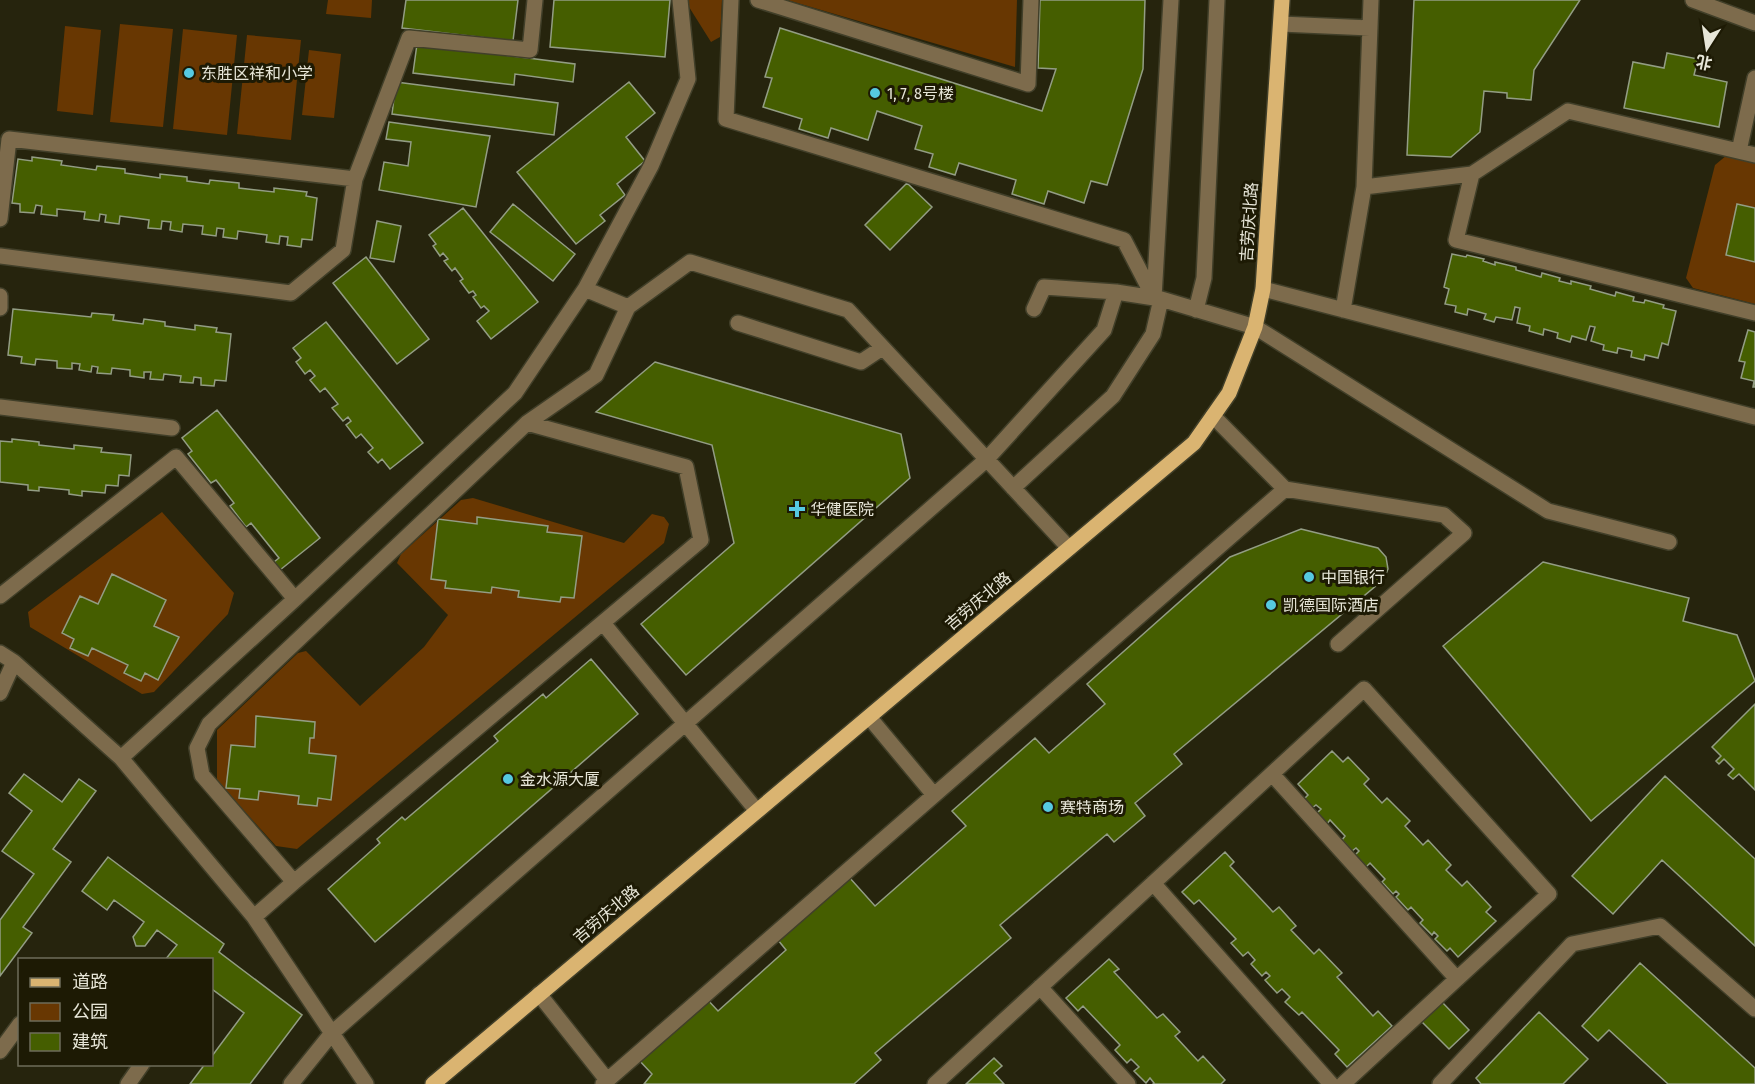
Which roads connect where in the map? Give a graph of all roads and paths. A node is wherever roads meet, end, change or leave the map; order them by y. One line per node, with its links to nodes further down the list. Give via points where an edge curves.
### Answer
1 (535, 0): 18 (lane, via 530,50 409,38)
2 (680, 0): 22 (lane, via 688,79 651,166)
3 (731, 0): 26 (lane, via 726,119 1124,240)
4 (758, 0): 5 (lane, via 1028,84)
5 (1031, 0)
6 (1171, 0): 26 (lane)
7 (1217, 0): 30 (lane, via 1204,278)
8 (1282, 0): 12 (main road, 吉劳庆北路)
9 (1371, 0): 13 (lane)
10 (1693, 0): 11 (lane)
11 (1755, 23)
12 (1281, 24): 13 (lane); 23 (main road, 吉劳庆北路)
13 (1370, 28): 19 (lane)
14 (1755, 78): 15 (lane)
15 (1740, 151): 16 (lane); 17 (lane, via 1568,111)
16 (1755, 155)
17 (1472, 174): 19 (lane); 32 (lane, via 1456,240)
18 (355, 179): 20 (lane, via 9,139); 21 (lane, via 343,250 291,292)
19 (1364, 186): 31 (lane)
20 (0, 219)
21 (0, 256)
22 (585, 289): 27 (lane); 47 (lane, via 514,393)
23 (1263, 289): 31 (lane); 34 (main road, 吉劳庆北路)
24 (1116, 292): 26 (lane); 29 (lane, via 1044,287); 41 (lane, via 1104,330)
25 (0, 296): 28 (lane)
26 (1158, 299): 30 (lane); 42 (lane, via 1153,334 1113,396)
27 (628, 307): 35 (lane, via 690,262 848,310); 39 (lane, via 596,375)
28 (0, 308)
29 (1034, 309)
30 (1196, 310): 34 (lane)
31 (1343, 310): 38 (lane)
32 (1755, 313)
33 (738, 323): 35 (lane, via 861,362)
34 (1255, 327): 37 (main road, 吉劳庆北路, via 1229,393); 44 (lane, via 1548,511)
35 (882, 348): 41 (lane)
36 (0, 407): 40 (lane)
37 (1212, 416): 43 (lane); 45 (main road, 吉劳庆北路, via 1194,443)
38 (1755, 417)
39 (527, 423): 48 (lane, via 686,467 701,540); 59 (lane, via 208,724 197,748 201,776)
40 (172, 428)
41 (986, 460): 42 (lane); 54 (lane)
42 (1013, 488): 45 (lane)
43 (1285, 489): 49 (lane, via 1443,515 1464,532); 57 (lane)
44 (1669, 542)
45 (1069, 548): 53 (main road, 吉劳庆北路)
46 (0, 596): 47 (lane, via 176,457)
47 (295, 599): 55 (lane)
48 (603, 623): 54 (lane); 59 (lane)
49 (1338, 644)
50 (0, 653): 51 (lane)
51 (14, 662): 52 (lane); 55 (lane)
52 (0, 693)
53 (869, 717): 57 (lane); 58 (main road, 吉劳庆北路)
54 (685, 723): 58 (lane); 67 (lane)
55 (121, 758): 61 (lane)
56 (1272, 774): 60 (lane); 62 (lane); 62 (lane, via 1364,689 1549,894)
57 (934, 795): 70 (lane)
58 (757, 811): 64 (main road, 吉劳庆北路)
59 (294, 882): 61 (lane)
60 (1153, 883): 63 (lane); 77 (lane)
61 (254, 917): 67 (lane)
62 (1457, 979): 78 (lane)
63 (1040, 987): 75 (lane); 76 (lane)
64 (539, 994): 70 (lane); 74 (main road, 吉劳庆北路)
65 (1755, 1009): 79 (lane, via 1660,926 1572,945)
66 (18, 1027): 68 (lane)
67 (332, 1033): 72 (lane); 73 (lane)
68 (0, 1051)
69 (141, 1066): 71 (lane)
70 (605, 1082)
71 (128, 1084)
72 (291, 1084)
73 (366, 1084)
74 (433, 1084)
75 (935, 1084)
76 (1128, 1084)
77 (1331, 1084)
78 (1343, 1084)
79 (1440, 1084)

